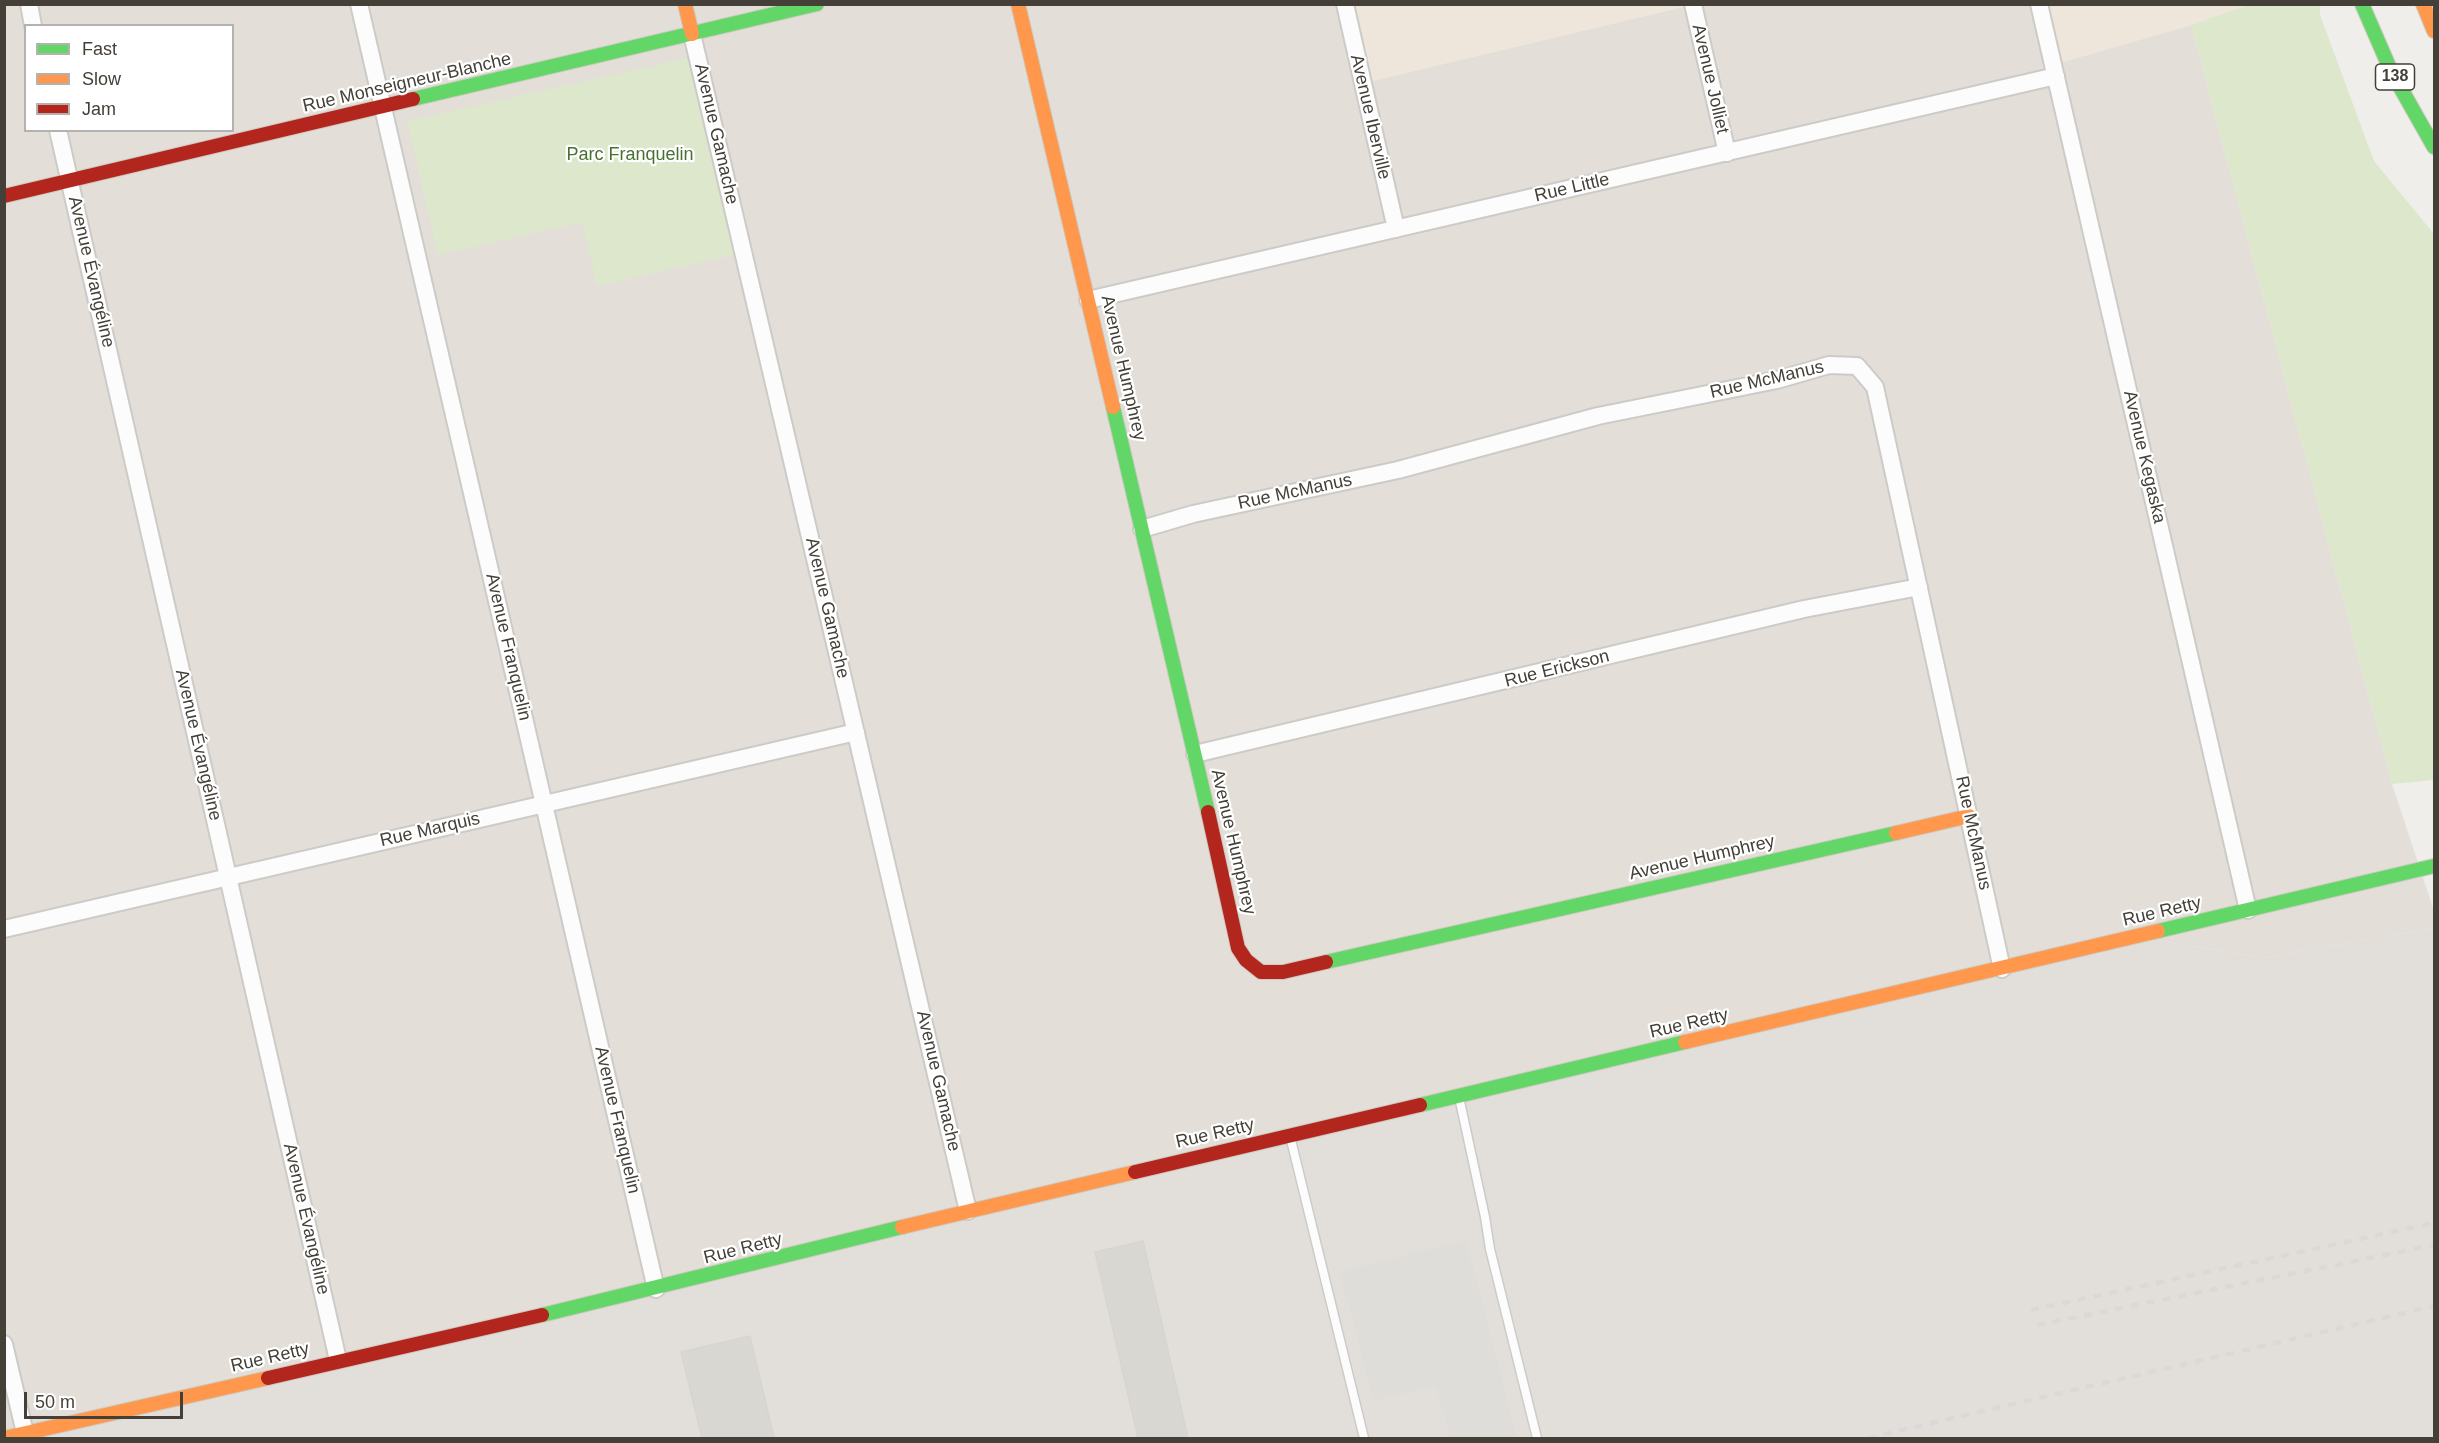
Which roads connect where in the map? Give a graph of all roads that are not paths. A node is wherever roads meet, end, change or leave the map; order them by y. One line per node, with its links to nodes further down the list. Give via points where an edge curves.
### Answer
1 (28, 4): 11 (street)
2 (359, 4): 15 (street, Avenue Franquelin)
3 (686, 4): 13 (street, Avenue Gamache)
4 (817, 4): 13 (street, Rue Monseigneur-Blanche)
5 (1018, 4): 22 (street, Avenue Humphrey)
6 (1345, 4): 21 (street, Avenue Iberville)
7 (1693, 4): 18 (street, Avenue Jolliet)
8 (2039, 4): 14 (street, Avenue Kegaska)
9 (2362, 4): 17 (street, 138, via 2391,70)
10 (2423, 4): 12 (street)
11 (33, 24)
12 (2434, 31)
13 (692, 34): 15 (street, Rue Monseigneur-Blanche); 25 (street, Avenue Gamache)
14 (2056, 76): 18 (street, Rue Little); 31 (street, Avenue Kegaska)
15 (383, 107): 19 (street, Rue Monseigneur-Blanche); 27 (street, Avenue Franquelin)
16 (58, 132): 19 (street, Avenue Évangéline)
17 (2434, 147)
18 (1727, 153): 21 (street, Rue Little)
19 (70, 180): 20 (street, Rue Monseigneur-Blanche); 30 (street, Avenue Évangéline)
20 (4, 196)
21 (1396, 229): 22 (street, Rue Little)
22 (1088, 300): 23 (street, Avenue Humphrey)
23 (1142, 529): 24 (street, Rue McManus, via 1193,514 1398,470 1598,416 1777,380 1829,365 1857,366 1875,387); 26 (street, Avenue Humphrey)
24 (1919, 587): 26 (street, Rue Erickson, via 1804,609); 28 (street, Rue McManus)
25 (856, 732): 27 (street, Rue Marquis); 36 (street, Avenue Gamache)
26 (1195, 754): 28 (street, Avenue Humphrey, via 1238,948 1261,972 1283,972)
27 (544, 804): 30 (street, Rue Marquis); 37 (street, Avenue Franquelin)
28 (1969, 816): 33 (street, Rue McManus)
29 (2434, 866): 31 (street, Rue Retty)
30 (228, 877): 32 (street, Rue Marquis); 39 (street, Avenue Évangéline)
31 (2248, 910): 33 (street, Rue Retty)
32 (4, 929)
33 (2002, 969): 34 (street, Rue Retty)
34 (1458, 1096): 35 (street, Rue Retty); 43 (lane, via 1490,1249)
35 (1290, 1136): 36 (street, Rue Retty); 42 (lane)
36 (968, 1211): 37 (street, Rue Retty)
37 (656, 1289): 39 (street, Rue Retty)
38 (4, 1344): 40 (street)
39 (338, 1360): 40 (street, Rue Retty)
40 (25, 1432): 41 (street, Rue Retty)
41 (4, 1438)
42 (1364, 1438)
43 (1537, 1438)

